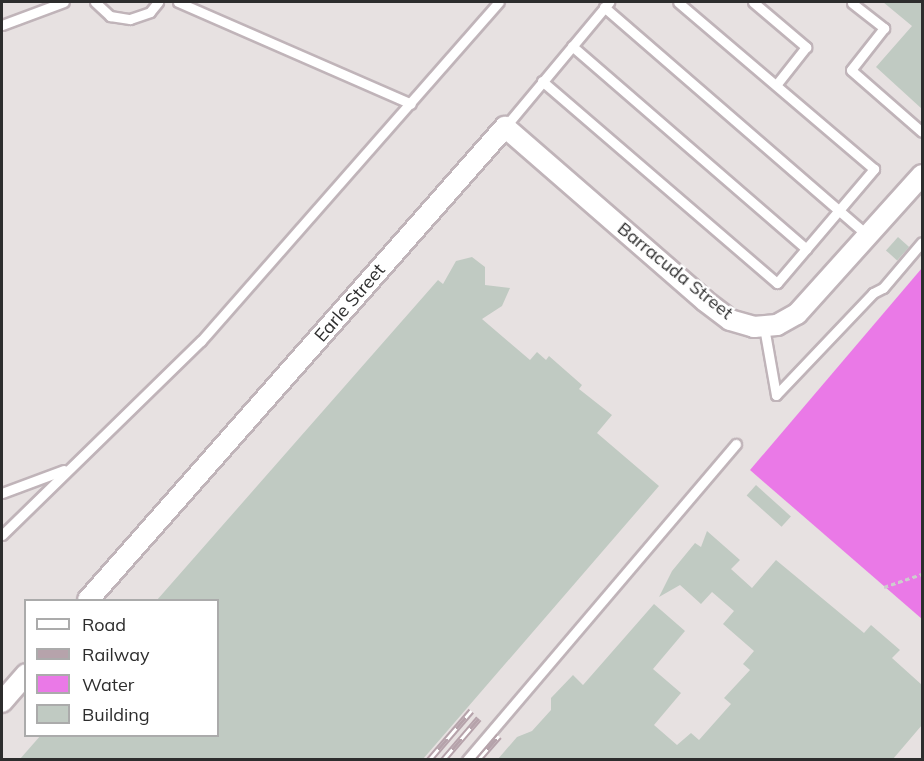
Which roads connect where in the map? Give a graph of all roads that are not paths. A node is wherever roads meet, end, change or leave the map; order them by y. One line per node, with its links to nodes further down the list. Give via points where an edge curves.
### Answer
1 (64, 2): 10 (lane)
2 (95, 2): 3 (lane, via 110,16 130,19 150,12)
3 (158, 2)
4 (177, 2): 14 (lane)
5 (499, 2): 14 (lane)
6 (678, 2): 13 (lane)
7 (753, 2): 13 (lane, via 806,47)
8 (852, 2): 16 (lane, via 884,28 851,70)
9 (606, 4): 11 (lane, Earle Street); 18 (lane)
10 (2, 25)
11 (572, 46): 12 (lane, Earle Street); 21 (lane)
12 (542, 81): 15 (lane, Earle Street); 21 (lane, via 777,283)
13 (776, 85): 18 (lane, via 874,169)
14 (411, 104): 24 (lane, via 201,342)
15 (505, 127): 22 (street, Barracuda Street, via 705,301 730,320); 27 (street, Earle Street)
16 (922, 132)
17 (922, 175): 19 (street)
18 (839, 211): 19 (lane); 21 (lane)
19 (868, 236): 22 (street, via 797,314)
20 (922, 242): 22 (lane, via 883,288 873,293 776,395)
21 (806, 249)
22 (764, 327)
23 (736, 444): 30 (lane)
24 (69, 468): 25 (lane); 26 (lane)
25 (2, 494)
26 (2, 535)
27 (89, 599)
28 (24, 676): 29 (street)
29 (2, 702)
30 (467, 759)

